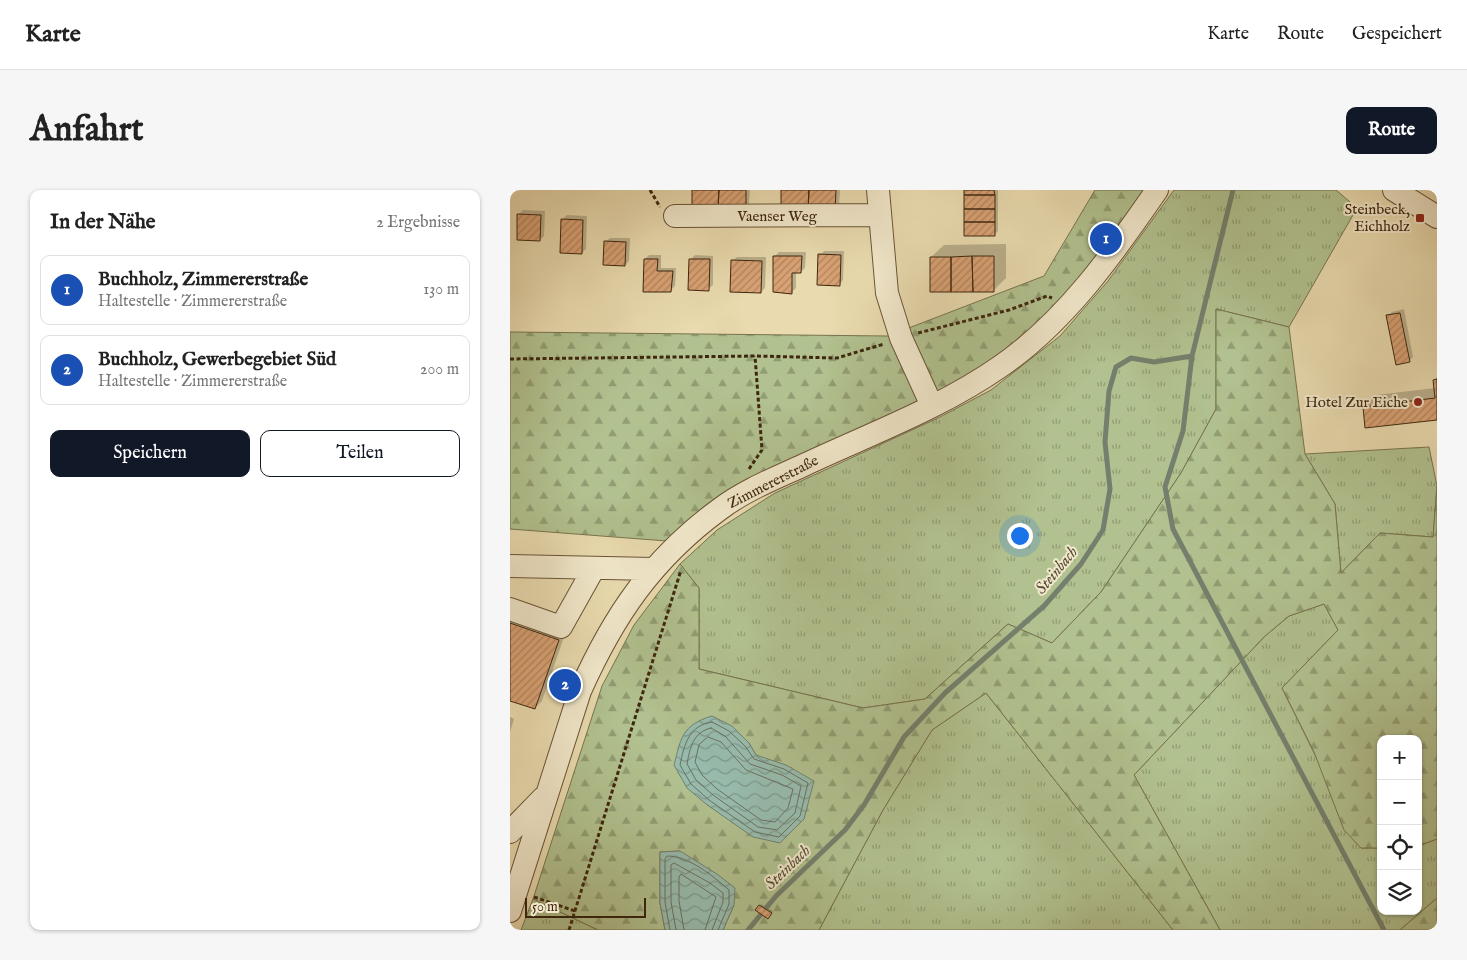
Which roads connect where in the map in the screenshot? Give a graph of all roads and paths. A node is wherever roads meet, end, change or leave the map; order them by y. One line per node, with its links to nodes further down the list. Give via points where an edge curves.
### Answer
1 (878, 190): 4 (street)
2 (1157, 190): 7 (street, Zimmererstraße, via 1117,247)
3 (1394, 190): 6 (street)
4 (879, 215): 5 (street, Vaenser Weg); 8 (street, via 887,293)
5 (675, 216)
6 (1437, 217)
7 (1072, 302): 8 (path, via 1047,296 1010,310); 11 (street, Zimmererstraße, via 1024,349 971,385)
8 (901, 338): 9 (path, via 837,358); 11 (street)
9 (755, 356): 10 (path); 12 (path, via 762,450)
10 (510, 359)
11 (932, 406): 16 (street, Zimmererstraße, via 755,488 721,508)
12 (747, 472)
13 (510, 566): 15 (street)
14 (682, 566): 21 (path)
15 (594, 568): 16 (street); 17 (street, via 560,626)
16 (653, 569): 18 (street, Zimmererstraße, via 633,594 595,657 571,717)
17 (510, 610)
18 (548, 792): 19 (street); 20 (street, Zimmererstraße)
19 (510, 832)
20 (512, 900): 21 (path)
21 (575, 911): 22 (path)
22 (569, 930)

